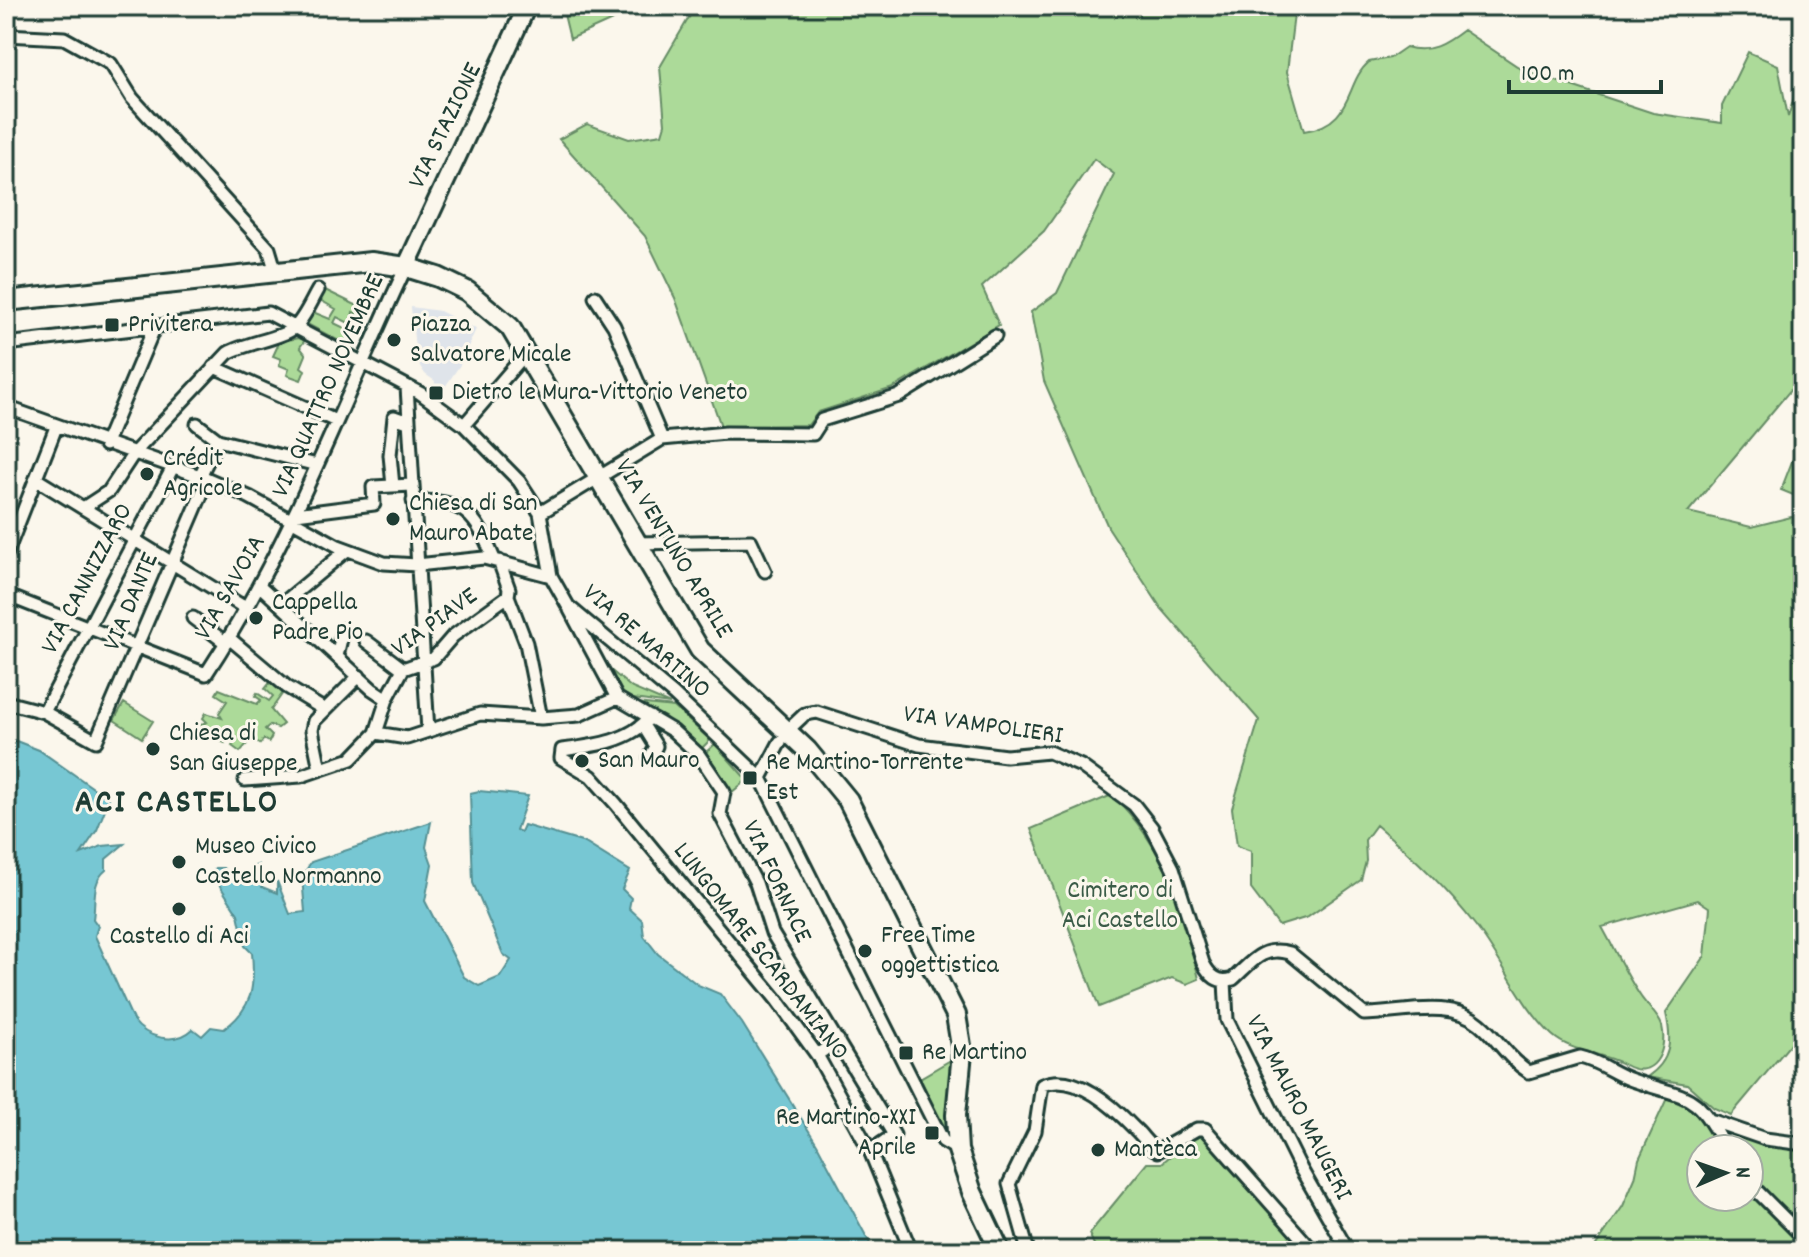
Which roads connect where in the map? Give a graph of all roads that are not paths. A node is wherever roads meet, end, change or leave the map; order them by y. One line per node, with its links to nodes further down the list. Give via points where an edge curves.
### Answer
1 (527, 6): 3 (main road, VIA STAZIONE)
2 (6, 35): 4 (street, via 64,38 111,64 149,118 269,249)
3 (406, 267): 4 (main road, VIA VENTUNO APRILE, via 371,262); 12 (main road, VIA VENTUNO APRILE, via 476,298 502,319); 13 (street, VIA QUATTRO NOVEMBRE)
4 (275, 269): 7 (main road, VIA VENTUNO APRILE)
5 (318, 290): 9 (street)
6 (595, 297): 22 (street, via 614,326)
7 (6, 301)
8 (155, 326): 9 (street, via 268,313); 11 (street); 24 (street)
9 (296, 326): 13 (street); 14 (street, via 246,343)
10 (995, 336): 22 (street, via 899,396 822,420 813,434)
11 (6, 344)
12 (527, 352): 20 (street); 28 (main road, VIA VENTUNO APRILE)
13 (363, 361): 15 (street); 17 (street, VIA QUATTRO NOVEMBRE)
14 (214, 367): 17 (street); 25 (street)
15 (407, 387): 18 (street); 20 (street)
16 (6, 407): 21 (street, VIA RE MARTINO)
17 (336, 421): 26 (street, VIA QUATTRO NOVEMBRE)
18 (408, 422): 31 (street); 32 (street, via 394,417)
19 (197, 424): 23 (street)
20 (464, 425): 35 (street, via 519,481)
21 (56, 427): 24 (street, VIA RE MARTINO); 30 (street)
22 (662, 439): 28 (street)
23 (218, 440): 26 (street); 29 (street, VIA DANTE)
24 (105, 445): 25 (street, VIA RE MARTINO)
25 (134, 453): 27 (street, VIA RE MARTINO); 34 (street, via 109,491)
26 (317, 465): 36 (street, VIA QUATTRO NOVEMBRE)
27 (173, 467): 29 (street, VIA RE MARTINO); 37 (street, VIA CANNIZZARO)
28 (599, 477): 35 (street); 38 (main road, VIA VENTUNO APRILE)
29 (204, 478): 36 (street, VIA RE MARTINO); 42 (street, VIA DANTE)
30 (36, 479): 34 (street); 40 (street)
31 (412, 485): 32 (street); 33 (street)
32 (393, 486): 36 (street, via 373,487 374,504)
33 (413, 501): 41 (street, via 465,508); 43 (street)
34 (83, 508): 37 (street)
35 (540, 513): 45 (street)
36 (294, 519): 39 (street, VIA RE MARTINO); 46 (street, VIA SAVOIA)
37 (133, 538): 42 (street); 53 (street, VIA CANNIZZARO)
38 (634, 543): 44 (street, via 751,541); 71 (main road, VIA VENTUNO APRILE, via 700,650)
39 (347, 550): 43 (street, VIA RE MARTINO, via 384,563); 49 (street)
40 (6, 555)
41 (497, 560): 43 (street, VIA RE MARTINO); 45 (street, VIA RE MARTINO); 48 (street)
42 (172, 562): 51 (street); 57 (street, VIA DANTE)
43 (417, 565): 59 (street)
44 (765, 571)
45 (551, 576): 50 (street, VIA RE MARTINO)
46 (260, 586): 49 (street); 51 (street, VIA SAVOIA)
47 (6, 595): 53 (street)
48 (508, 596): 59 (street, VIA PIAVE); 67 (street, via 526,643)
49 (282, 604): 58 (street)
50 (568, 606): 62 (street); 74 (street, VIA RE MARTINO, via 674,695)
51 (247, 609): 55 (street, VIA SAVOIA)
52 (193, 618): 55 (street)
53 (86, 627): 57 (street); 66 (street, VIA CANNIZZARO)
54 (343, 630): 58 (street)
55 (228, 640): 57 (street, VIA SAVOIA, via 206,674); 65 (street)
56 (366, 641): 60 (street)
57 (138, 648): 66 (street, VIA DANTE, via 96,741)
58 (337, 656): 61 (street)
59 (424, 663): 60 (street, VIA PIAVE); 69 (street)
60 (403, 669): 63 (street, VIA PIAVE)
61 (359, 676): 63 (street); 65 (street)
62 (617, 698): 67 (street, via 579,715); 68 (street, VIA FORNACE)
63 (387, 699): 70 (street, VIA PIAVE)
64 (6, 702): 66 (street)
65 (325, 710): 73 (street, via 312,730)
66 (44, 712)
67 (541, 718): 69 (street, via 480,714)
68 (646, 721): 72 (street, via 656,746); 77 (street, VIA FORNACE, via 673,731 715,776 724,792 720,814 756,883 772,933); 78 (street, LUNGOMARE SCARDAMIANO, via 604,744 562,750 561,758 591,776 616,804)
69 (428, 731): 70 (street, via 407,738)
70 (376, 733): 73 (street, via 351,759)
71 (784, 737): 74 (street); 76 (street, VIA VAMPOLIERI, via 805,714 817,712 919,745 1006,756 1061,754 1134,805 1152,828 1173,868 1208,974); 82 (main road, VIA VENTUNO APRILE, via 830,774 848,800 951,1001 962,1052)
72 (650, 758)
73 (320, 769): 75 (street, via 281,780)
74 (761, 778): 82 (street, VIA RE MARTINO, via 943,1141)
75 (245, 780)
76 (1225, 981): 79 (street, via 1261,954 1290,953 1364,1014 1437,1009 1464,1014 1529,1072 1569,1058 1592,1060 1629,1079 1692,1098); 90 (street, VIA MAURO MAUGERI, via 1227,1020)
77 (838, 1040): 78 (street); 83 (street, VIA FORNACE, via 894,1135)
78 (817, 1055): 83 (street, LUNGOMARE SCARDAMIANO)
79 (1713, 1121): 80 (street); 81 (street, via 1765,1139)
80 (1719, 1133)
81 (1803, 1144)
82 (958, 1150): 87 (main road, VIA VENTUNO APRILE)
83 (870, 1151): 86 (street, LUNGOMARE SCARDAMIANO)
84 (1765, 1199): 85 (street)
85 (1803, 1237)
86 (911, 1251)
87 (1000, 1251)
88 (1028, 1251): 89 (street, via 1010,1177 1035,1131 1039,1092 1050,1081 1110,1103 1158,1151 1205,1129)
89 (1313, 1251)
90 (1348, 1251)

